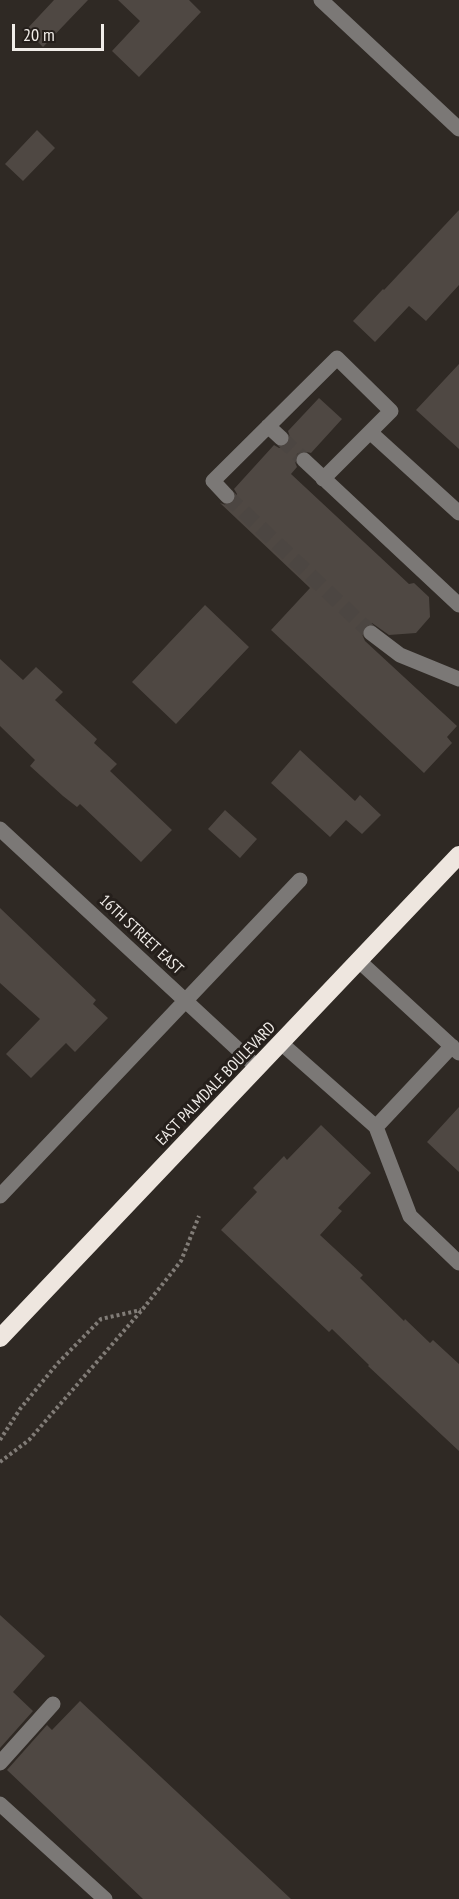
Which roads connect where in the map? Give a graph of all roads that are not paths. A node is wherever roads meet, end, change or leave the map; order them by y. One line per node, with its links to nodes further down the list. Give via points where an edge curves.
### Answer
1 (321, 0): 2 (street)
2 (459, 129)
3 (268, 426): 4 (street, via 337,358 391,411); 5 (street); 8 (street, via 213,481)
4 (370, 432): 7 (street); 9 (street)
5 (281, 438)
6 (304, 460): 7 (street)
7 (323, 479): 10 (street)
8 (227, 496)
9 (459, 513)
10 (459, 604)
11 (371, 633): 12 (street, via 400,655)
12 (459, 679)
13 (0, 829): 17 (street, 16TH STREET EAST)
14 (459, 855): 16 (highway, EAST PALMDALE BOULEVARD)
15 (300, 880): 17 (street)
16 (359, 961): 18 (highway, EAST PALMDALE BOULEVARD); 19 (street)
17 (185, 1001): 20 (street, 16TH STREET EAST); 22 (street)
18 (281, 1043): 20 (highway, EAST PALMDALE BOULEVARD); 21 (street)
19 (455, 1049): 21 (street)
20 (258, 1068): 24 (highway, EAST PALMDALE BOULEVARD)
21 (376, 1127): 23 (street, via 410,1216)
22 (0, 1196)
23 (459, 1263)
24 (0, 1338)
25 (53, 1704): 26 (street)
26 (0, 1763)
27 (0, 1804): 28 (street)
28 (105, 1899)

